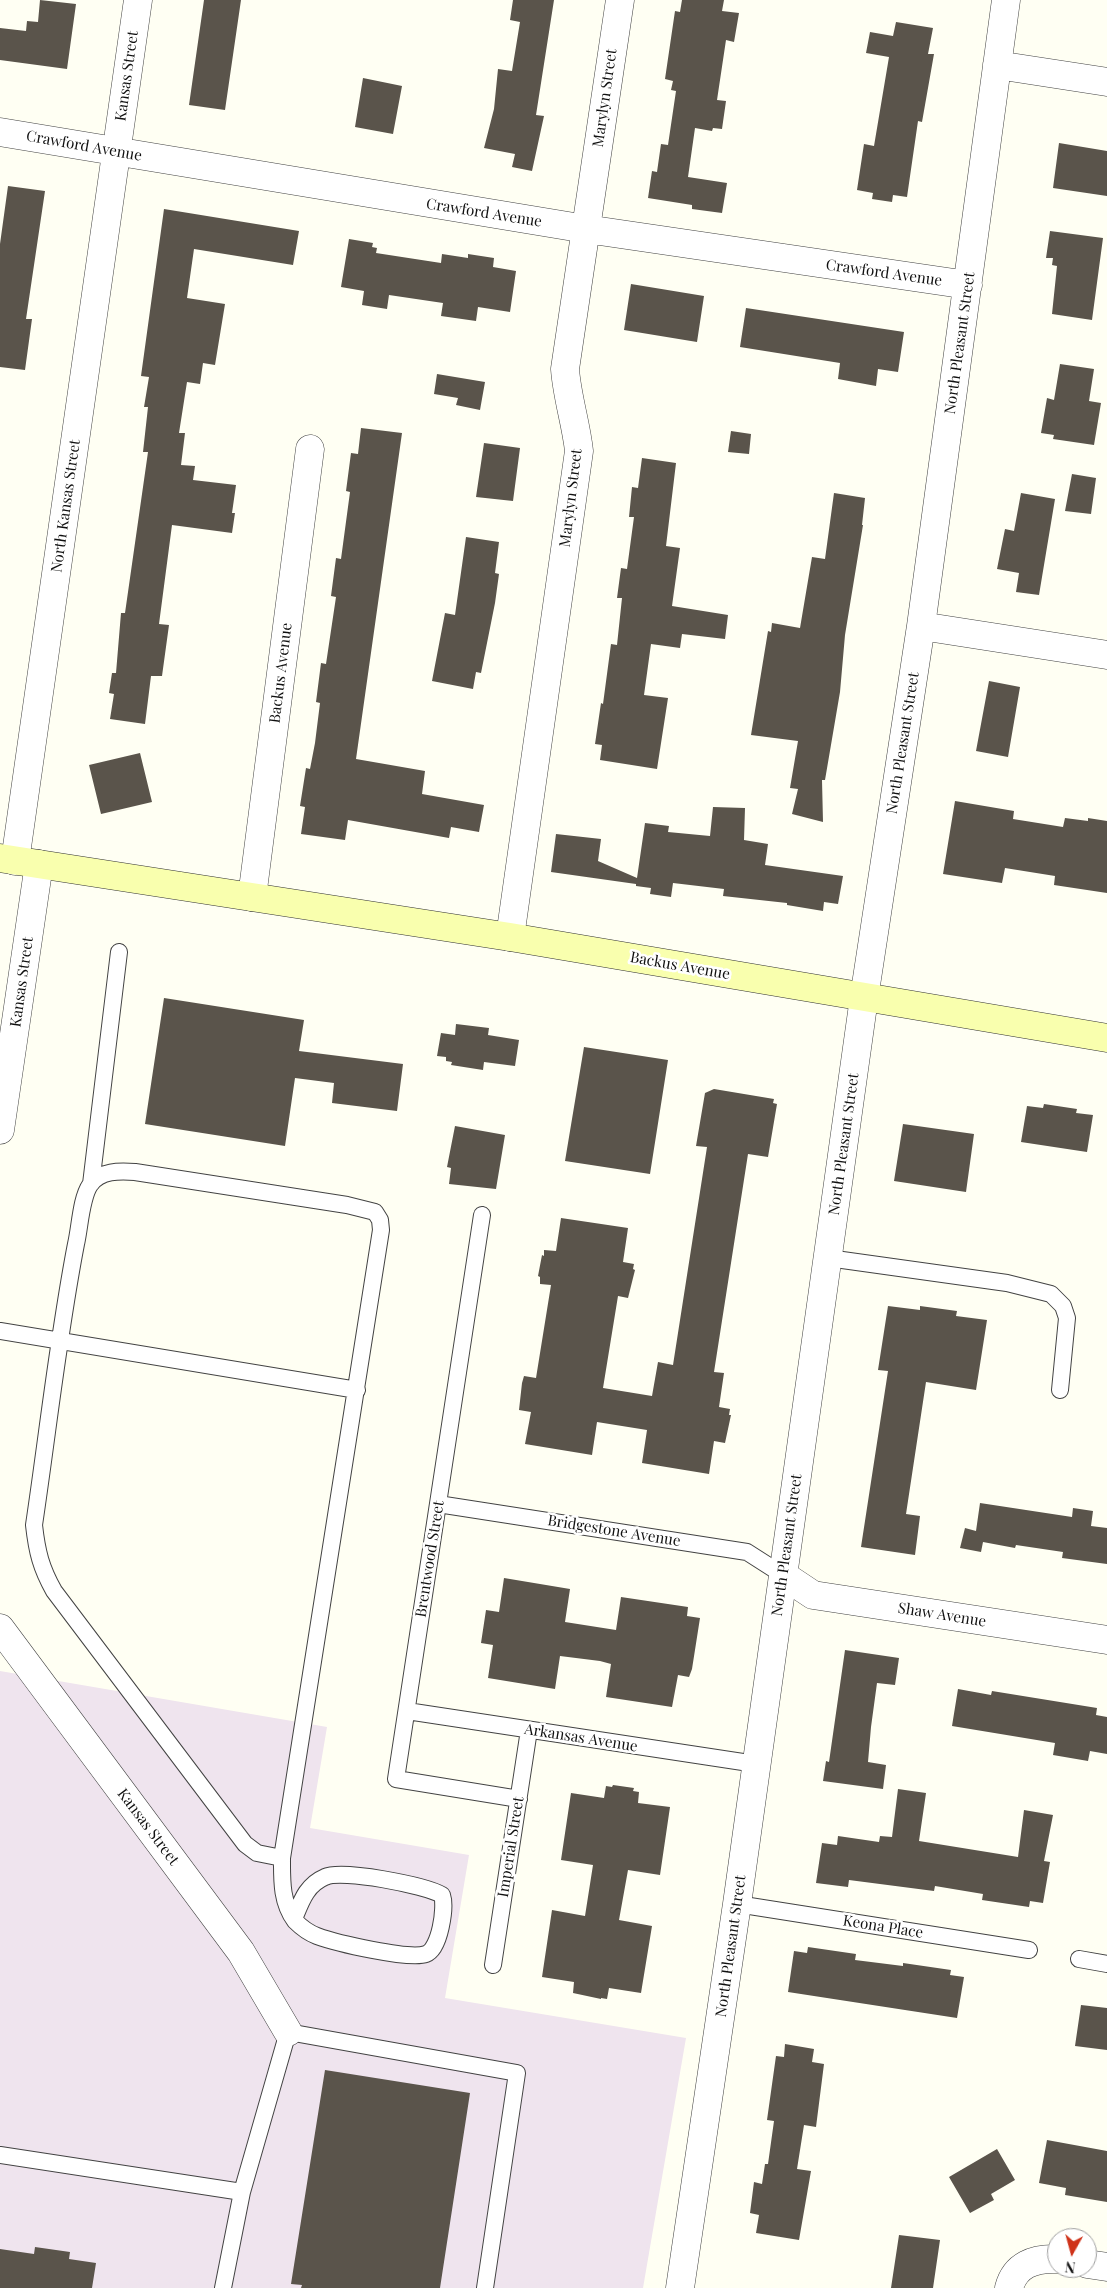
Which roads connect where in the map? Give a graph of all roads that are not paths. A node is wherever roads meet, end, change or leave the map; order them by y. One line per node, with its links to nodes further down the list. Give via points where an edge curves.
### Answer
1 (138, 0): 7 (street, Kansas Street)
2 (620, 0): 8 (street, Marylyn Street)
3 (1006, 0): 4 (street, North Pleasant Street)
4 (997, 65): 5 (street); 9 (street, North Pleasant Street)
5 (1107, 82)
6 (0, 132): 7 (street, Crawford Avenue)
7 (116, 152): 8 (street, Crawford Avenue); 13 (street, North Kansas Street)
8 (586, 229): 9 (street, Crawford Avenue); 15 (street, Marylyn Street, via 565,369 578,451)
9 (968, 285): 11 (street, North Pleasant Street)
10 (310, 449): 14 (street, Backus Avenue)
11 (922, 626): 12 (street); 17 (street, North Pleasant Street)
12 (1107, 655)
13 (18, 861): 14 (street, Backus Avenue); 19 (street, Kansas Street)
14 (252, 897): 15 (street, Backus Avenue)
15 (510, 937): 17 (street, Backus Avenue)
16 (119, 952): 20 (lane)
17 (864, 998): 18 (street, Backus Avenue); 22 (street, North Pleasant Street)
18 (1107, 1038)
19 (0, 1130)
20 (91, 1184): 24 (lane, via 86,1194); 25 (lane, via 104,1174 135,1172 375,1212 381,1230)
21 (482, 1215): 27 (lane, Brentwood Street)
22 (828, 1258): 26 (lane, via 1007,1283 1051,1294 1063,1306 1067,1318); 28 (street, North Pleasant Street)
23 (0, 1331): 24 (lane)
24 (61, 1342): 25 (lane); 35 (lane, via 34,1525 37,1553 44,1574 245,1844 257,1853)
25 (357, 1390): 35 (lane)
26 (1060, 1390)
27 (438, 1504): 28 (lane, Bridgestone Avenue, via 747,1552); 31 (lane, Brentwood Street)
28 (782, 1575): 30 (street, Shaw Avenue, via 813,1595); 33 (street, North Pleasant Street)
29 (0, 1628): 42 (street, Kansas Street, via 241,1952)
30 (1107, 1640)
31 (406, 1711): 32 (lane, Arkansas Avenue); 34 (lane, Brentwood Street, via 396,1779)
32 (529, 1730): 33 (lane, Arkansas Avenue); 34 (lane, Imperial Street)
33 (756, 1764): 36 (street, North Pleasant Street)
34 (519, 1799): 40 (lane, Imperial Street)
35 (282, 1858): 37 (lane, via 283,1896)
36 (737, 1904): 38 (lane, Keona Place); 48 (street, North Pleasant Street)
37 (294, 1919): 37 (lane, via 316,1936 417,1956 432,1951 436,1946 444,1902 442,1895 434,1890 401,1882 331,1875 306,1891)
38 (1029, 1950)
39 (1079, 1959): 41 (lane)
40 (493, 1964)
41 (1107, 1964)
42 (288, 2032): 44 (lane); 47 (lane, via 517,2073)
43 (0, 2155): 44 (lane)
44 (242, 2192): 46 (lane)
45 (1047, 2258): 49 (street, via 1025,2264 1012,2278)
46 (223, 2288)
47 (485, 2288)
48 (680, 2288)
49 (1009, 2288)

